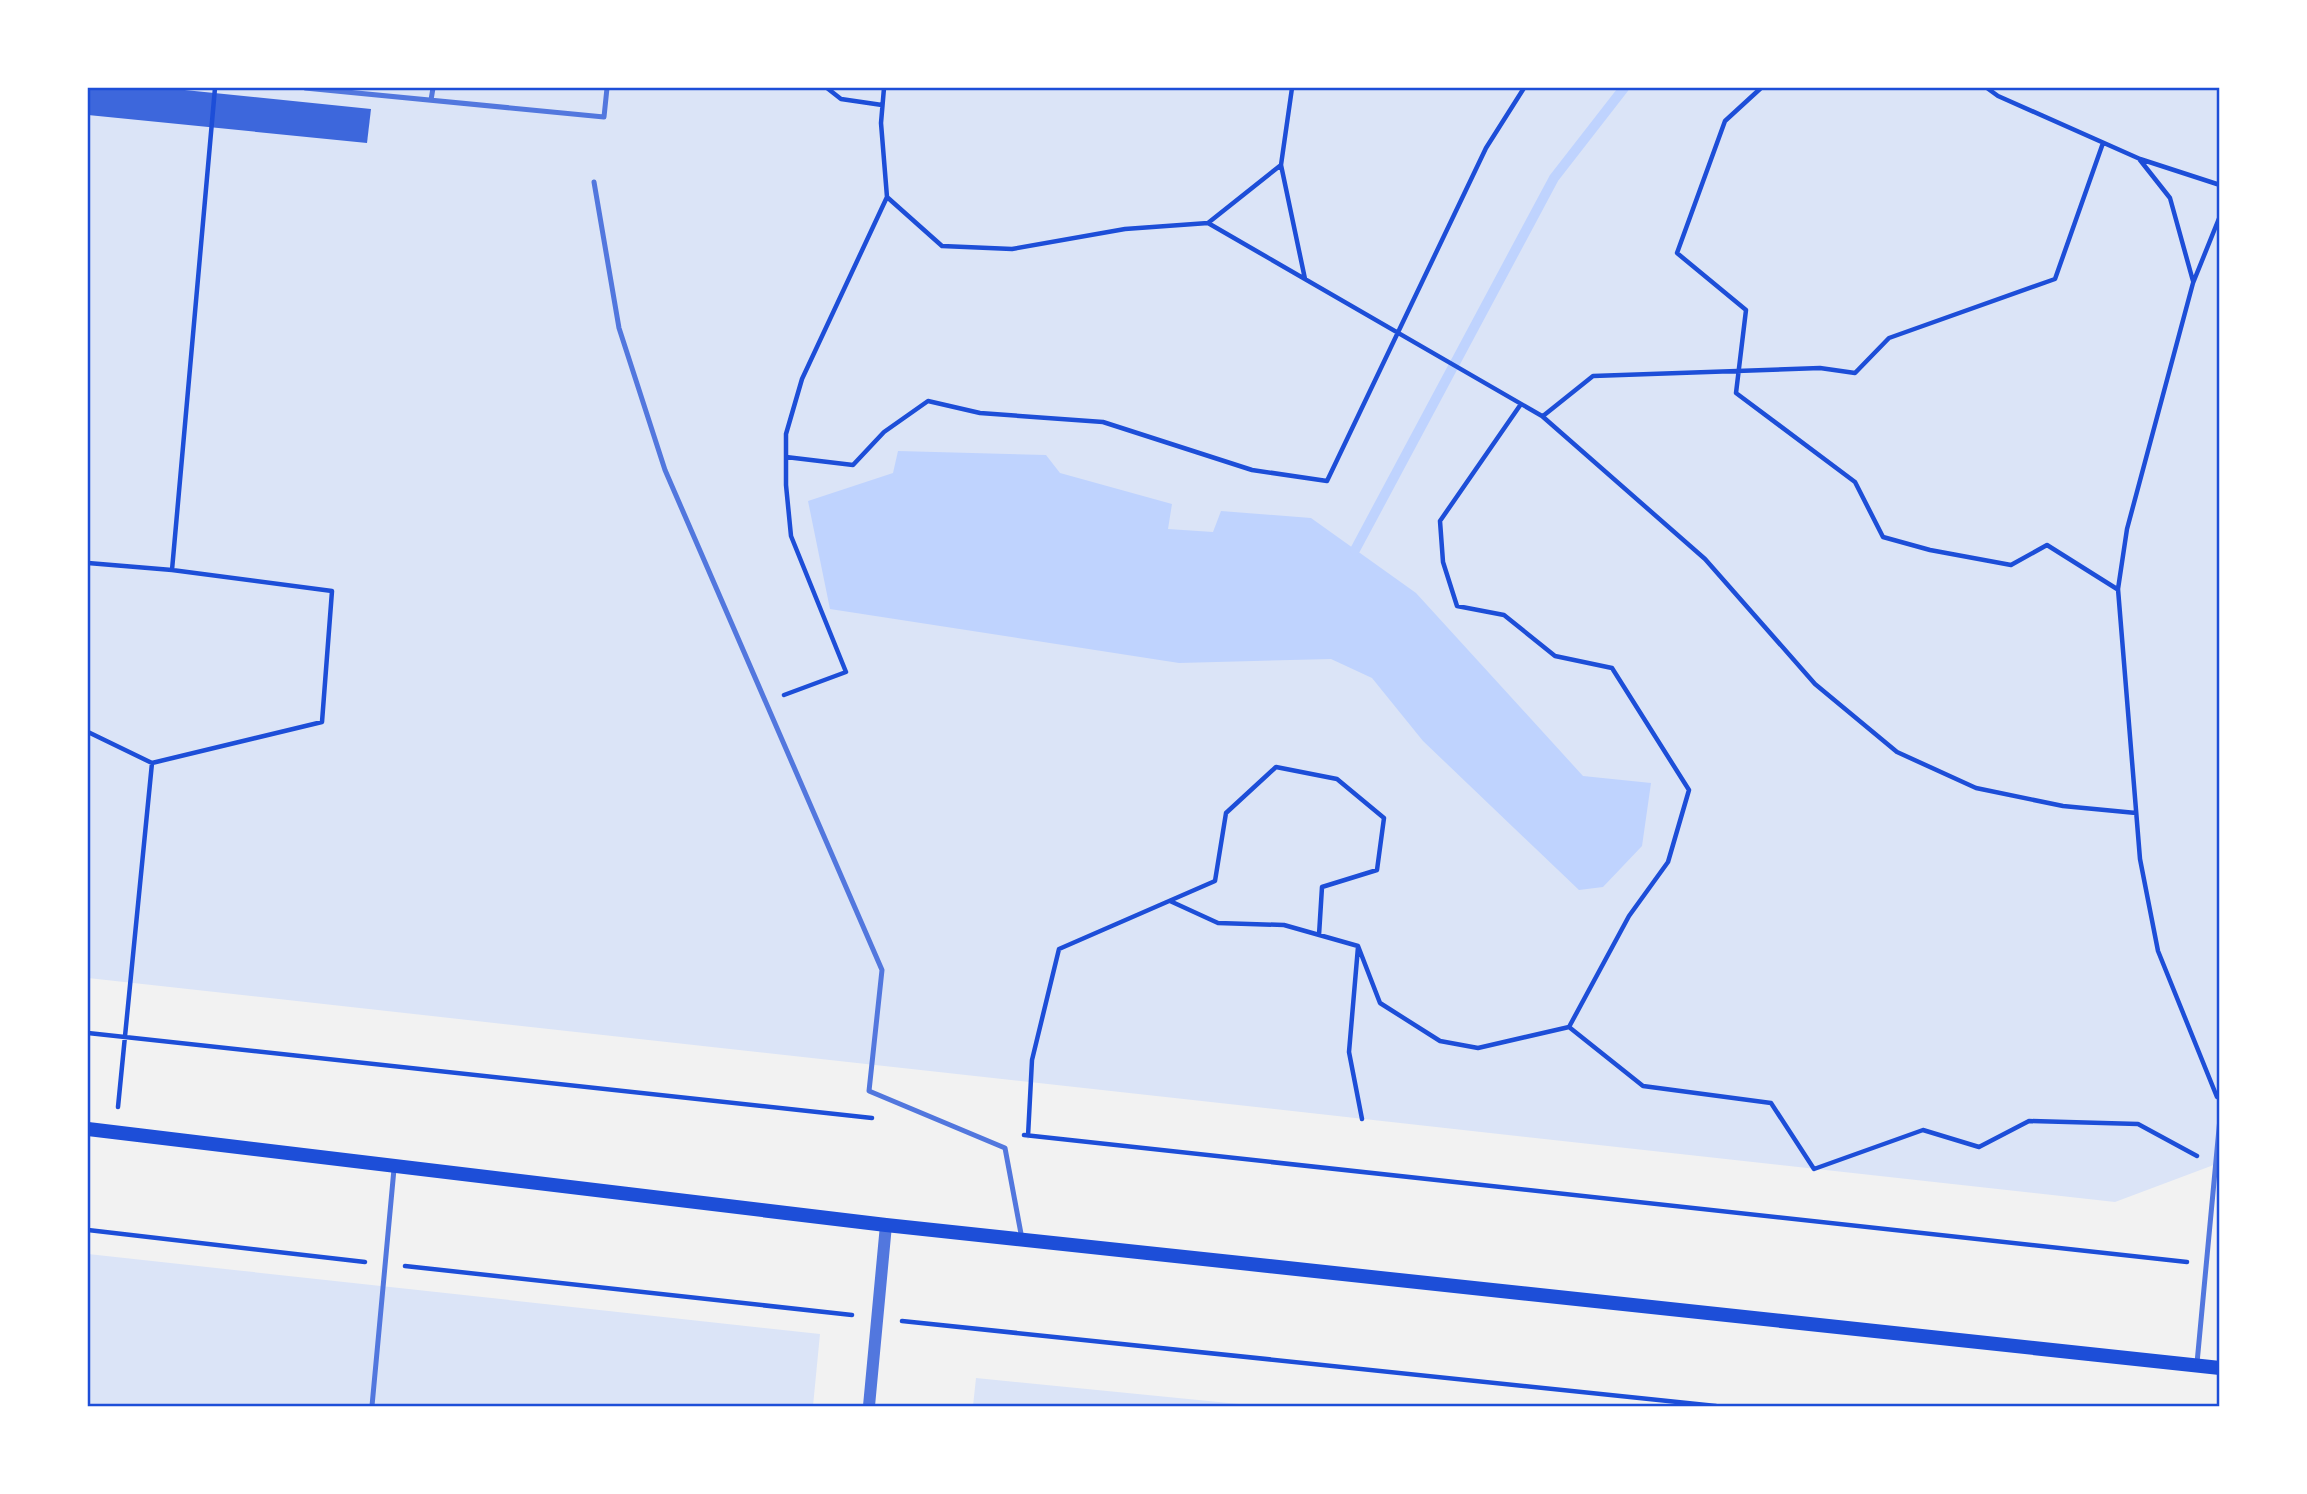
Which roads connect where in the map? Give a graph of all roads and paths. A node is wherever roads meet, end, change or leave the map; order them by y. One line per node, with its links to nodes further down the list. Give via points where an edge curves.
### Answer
1 (215, 88): 29 (path)
2 (305, 88): 11 (lane)
3 (433, 88): 11 (lane)
4 (607, 88): 11 (lane, via 604,117)
5 (827, 88): 12 (path, via 841,99)
6 (884, 88): 12 (path)
7 (1292, 88): 15 (path)
8 (1524, 88): 23 (path, via 1486,148)
9 (1761, 88): 24 (path, via 1725,121 1676,253 1746,310)
10 (1987, 88): 13 (path)
11 (432, 100)
12 (883, 105): 18 (path)
13 (2103, 143): 14 (path); 24 (path, via 2055,279 1889,338 1855,373 1820,368)
14 (2140, 159): 17 (path); 22 (path, via 2169,198)
15 (1281, 165): 20 (path); 21 (path)
16 (594, 182): 31 (lane, via 619,328 665,470)
17 (2220, 185)
18 (887, 197): 20 (path, via 942,246 1012,249 1125,229); 27 (path, via 802,379 786,433)
19 (2220, 216): 22 (path)
20 (1208, 223): 21 (path)
21 (1305, 280): 23 (path)
22 (2193, 283): 30 (path, via 2127,529)
23 (1398, 333): 25 (path); 27 (path, via 1327,481 1252,470 1103,422 980,413 928,401 884,432 853,465)
24 (1739, 370): 26 (path, via 1593,376); 30 (path, via 1736,393 1855,482 1883,537 2011,565 2047,545)
25 (1521, 404): 26 (path); 38 (path, via 1440,521 1443,562 1457,606 1504,615 1555,656 1612,668 1689,790 1668,862 1629,916)
26 (1542, 416): 34 (path, via 1705,559 1815,684 1897,752 1976,788 2063,806)
27 (786, 457): 31 (path, via 791,536 846,672)
28 (88, 563): 29 (path)
29 (172, 570): 33 (path, via 332,591 322,722)
30 (2118, 589): 34 (path)
31 (765, 701): 52 (lane, via 882,970 869,1091 1005,1148)
32 (88, 732): 33 (path)
33 (152, 763): 40 (path)
34 (2136, 813): 41 (path, via 2158,951)
35 (1170, 901): 36 (path, via 1218,923 1284,925); 36 (path, via 1215,881 1226,813 1276,766 1338,779 1384,818 1377,870 1322,887); 48 (path, via 1059,950 1032,1060)
36 (1319, 935): 37 (path)
37 (1358, 946): 38 (path, via 1380,1003 1440,1041 1478,1048); 44 (path, via 1349,1052)
38 (1569, 1027): 50 (path, via 1643,1086 1771,1103 1814,1168 1923,1130 1979,1147 2029,1121 2138,1124)
39 (88, 1033): 40 (path)
40 (124, 1037): 42 (path); 46 (path)
41 (2220, 1103)
42 (873, 1118)
43 (2220, 1118): 50 (lane)
44 (1362, 1119)
45 (88, 1129): 46 (main road)
46 (115, 1132): 49 (main road)
47 (1016, 1134): 48 (path)
48 (1028, 1136): 53 (path)
49 (394, 1166): 51 (main road); 56 (lane)
50 (2215, 1167): 53 (lane)
51 (886, 1225): 52 (main road); 57 (street)
52 (1022, 1239): 54 (main road)
53 (2206, 1264): 54 (lane)
54 (2196, 1365): 55 (main road)
55 (2220, 1368)
56 (372, 1406)
57 (869, 1406)

